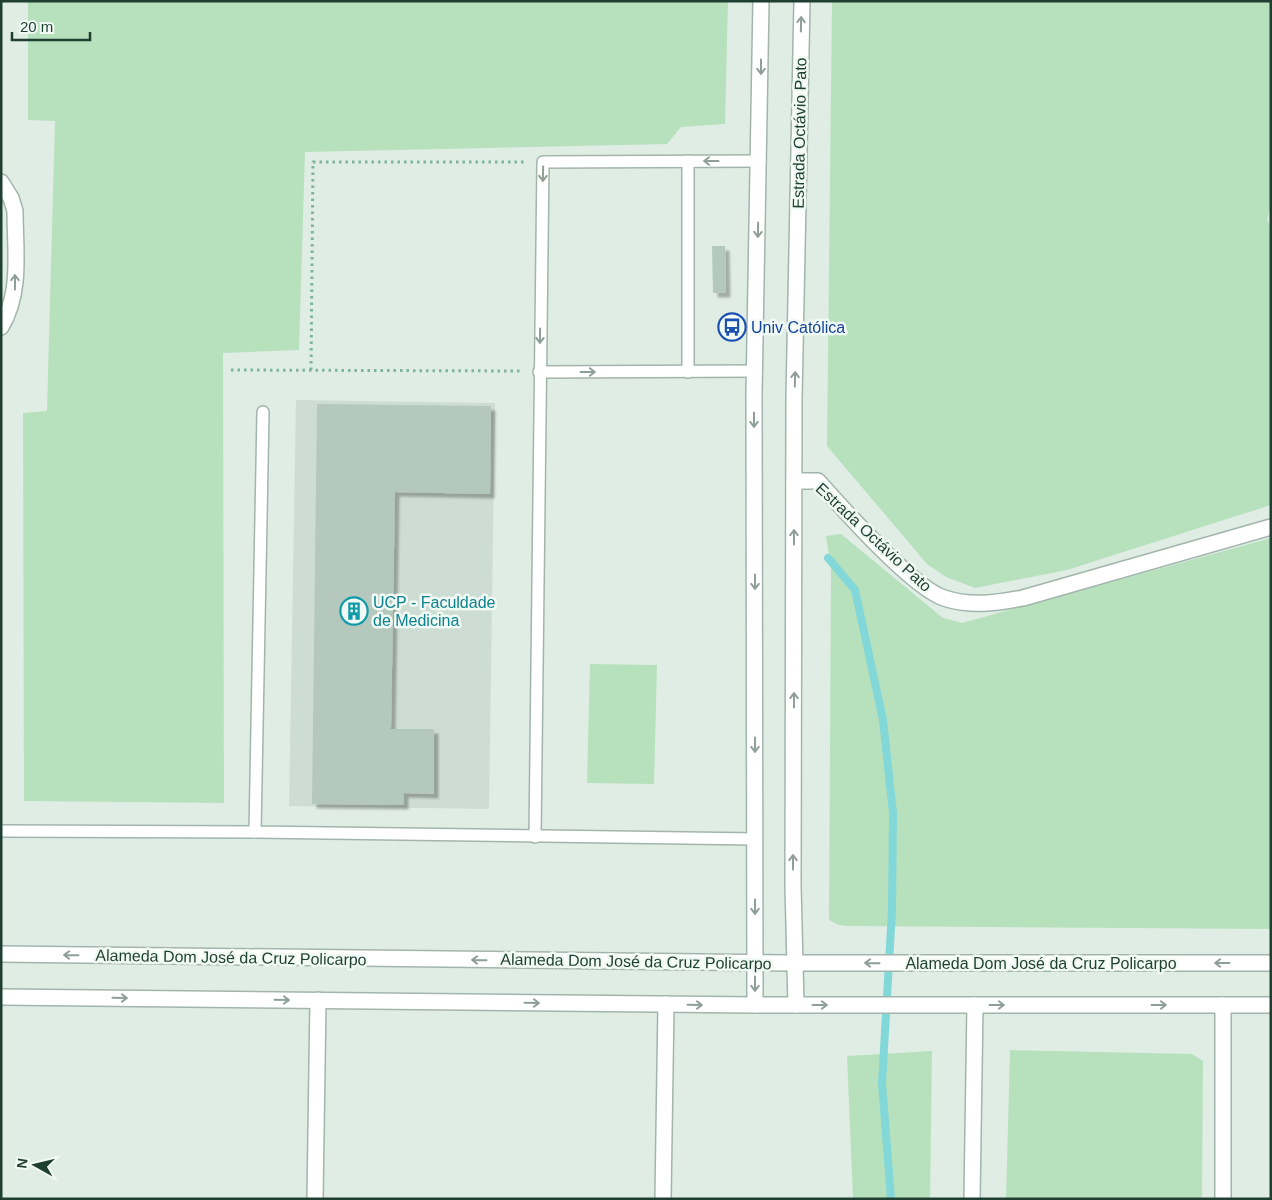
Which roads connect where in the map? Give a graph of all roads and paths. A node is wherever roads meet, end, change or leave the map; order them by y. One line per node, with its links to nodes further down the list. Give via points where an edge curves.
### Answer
1 (761, 1): 4 (street, one-way to 4)
2 (802, 1): 15 (street, Estrada Octávio Pato, one-way to 2)
3 (688, 161): 4 (lane, one-way to 3); 5 (lane); 13 (lane)
4 (760, 161): 11 (street, one-way to 11)
5 (543, 162): 10 (path, via 313,162); 12 (lane, one-way to 12)
6 (1, 182): 7 (street)
7 (6, 195): 8 (street, one-way to 7, via 16,293 15,211)
8 (3, 323)
9 (231, 370): 10 (path)
10 (311, 370): 12 (path)
11 (755, 371): 13 (lane); 20 (street, one-way to 20)
12 (539, 372): 13 (lane, one-way to 13); 19 (lane)
13 (688, 372)
14 (263, 412): 18 (lane)
15 (794, 481): 16 (street, Estrada Octávio Pato, via 818,481 919,583 942,598 966,603 989,604 1023,598); 23 (street, one-way to 15)
16 (1271, 527)
17 (1, 831): 18 (lane)
18 (255, 832): 19 (lane)
19 (535, 837): 20 (lane)
20 (756, 840): 22 (street, one-way to 22)
21 (1, 954): 22 (street, Alameda Dom José da Cruz Policarpo, one-way to 21)
22 (755, 963): 23 (street, Alameda Dom José da Cruz Policarpo); 28 (street, one-way to 28)
23 (795, 963): 24 (street, Alameda Dom José da Cruz Policarpo, one-way to 23); 29 (street)
24 (1271, 963)
25 (1, 997): 26 (street, one-way to 26)
26 (318, 1000): 27 (street, one-way to 27); 33 (street)
27 (666, 1004): 28 (street, one-way to 28); 34 (street)
28 (755, 1005): 29 (street)
29 (796, 1005): 30 (street, one-way to 30)
30 (975, 1005): 31 (street, one-way to 31); 35 (street)
31 (1223, 1005): 32 (street); 36 (street)
32 (1271, 1005)
33 (316, 1199)
34 (663, 1199)
35 (972, 1199)
36 (1223, 1199)

